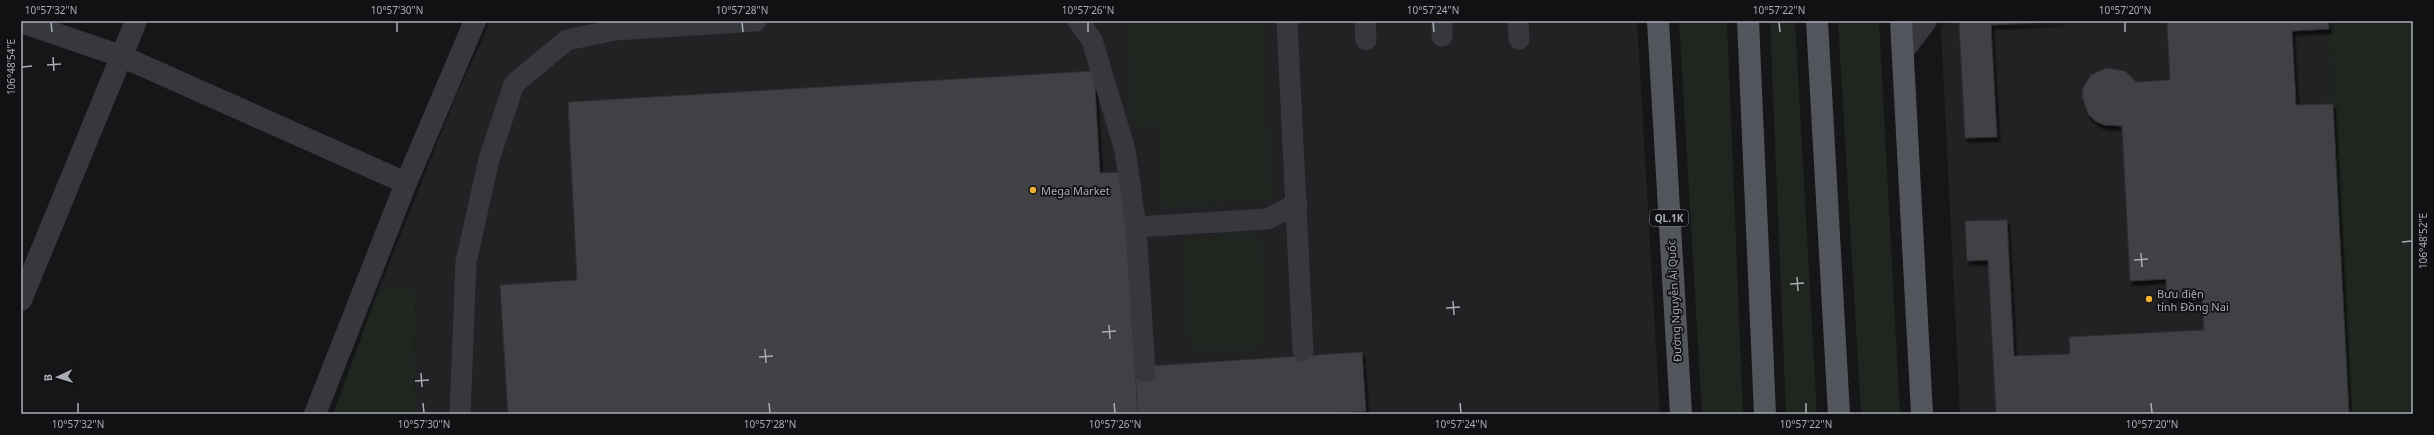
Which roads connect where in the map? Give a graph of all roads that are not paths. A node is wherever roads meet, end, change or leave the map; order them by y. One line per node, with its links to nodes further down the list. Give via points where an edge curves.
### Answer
1 (136, 21): 13 (street)
2 (475, 21): 14 (street)
3 (756, 21): 21 (lane, via 615,30 567,40 514,84 489,159 466,262)
4 (1078, 21): 16 (lane, via 1092,40 1126,150)
5 (1288, 21): 15 (lane)
6 (1658, 21): 22 (main road, Đường Nguyễn Ái Quốc / QL.1K)
7 (1748, 21): 23 (main road)
8 (1817, 21): 24 (main road)
9 (1901, 21): 12 (main road)
10 (1926, 21): 12 (street)
11 (21, 22): 13 (street)
12 (1903, 51): 25 (main road)
13 (121, 56): 14 (street); 17 (street)
14 (406, 184): 20 (street)
15 (1297, 204): 16 (lane, via 1267,219); 18 (lane)
16 (1136, 226): 19 (lane)
17 (21, 300)
18 (1303, 351)
19 (1145, 372)
20 (315, 414)
21 (460, 414)
22 (1681, 414)
23 (1764, 414)
24 (1839, 414)
25 (1922, 414)

